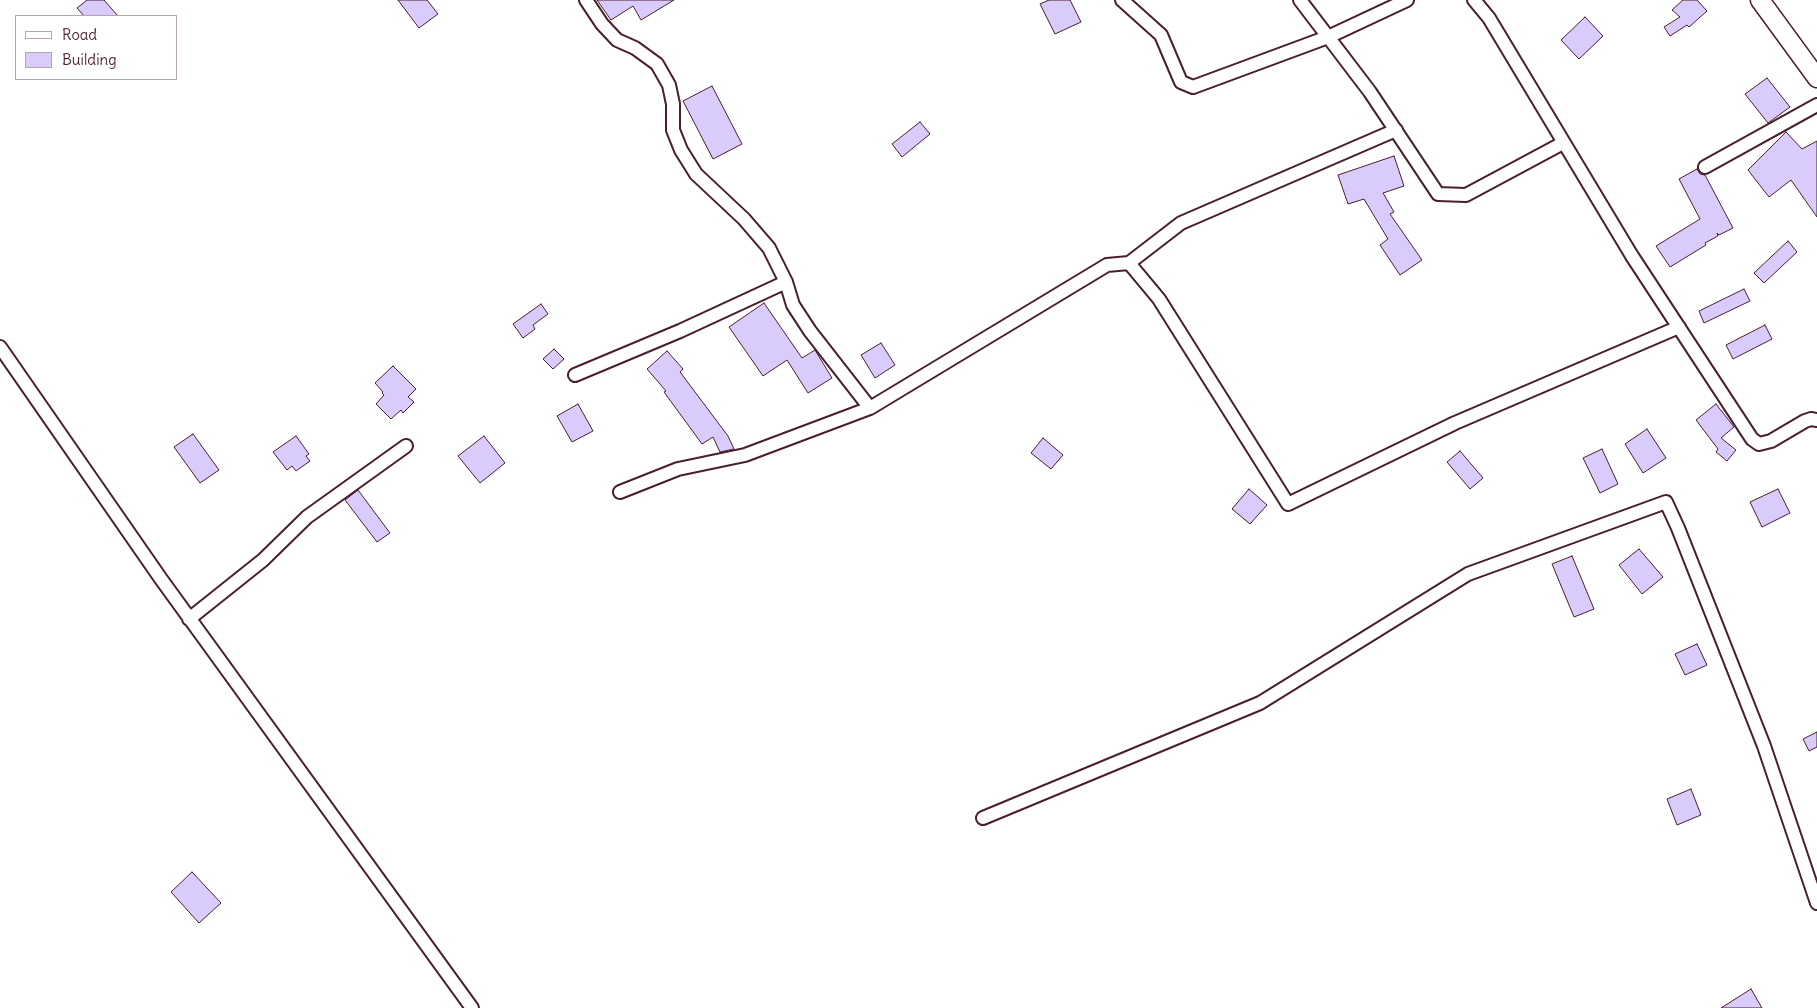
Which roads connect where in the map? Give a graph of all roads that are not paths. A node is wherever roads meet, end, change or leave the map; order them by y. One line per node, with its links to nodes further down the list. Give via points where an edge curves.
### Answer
1 (586, 0): 14 (street, via 617,40 657,64 669,85 673,130 680,150 696,174 744,219 769,248)
2 (1122, 0): 7 (street, via 1161,35 1181,82 1193,87)
3 (1300, 0): 7 (street)
4 (1407, 0): 7 (street)
5 (1474, 0): 11 (street, via 1489,18)
6 (1760, 0): 8 (street)
7 (1328, 37): 10 (street)
8 (1817, 78)
9 (1817, 105): 12 (street)
10 (1396, 130): 11 (street, via 1438,194 1466,195); 13 (street, via 1181,223)
11 (1564, 143): 15 (street)
12 (1705, 167)
13 (1130, 263): 15 (street, via 1159,299 1288,504 1455,422); 18 (street, via 1107,264)
14 (786, 282): 17 (street, via 680,332); 18 (street, via 793,305 810,331)
15 (1679, 327): 19 (street, via 1752,439 1759,444 1771,441 1805,421)
16 (0, 346): 22 (street)
17 (575, 374)
18 (870, 408): 21 (street, via 745,455 678,469)
19 (1817, 420)
20 (406, 446): 22 (street, via 307,517 263,560)
21 (620, 492)
22 (190, 619): 25 (street)
23 (983, 818): 24 (street, via 1260,703 1468,574 1666,502 1764,746)
24 (1817, 903)
25 (472, 1008)

